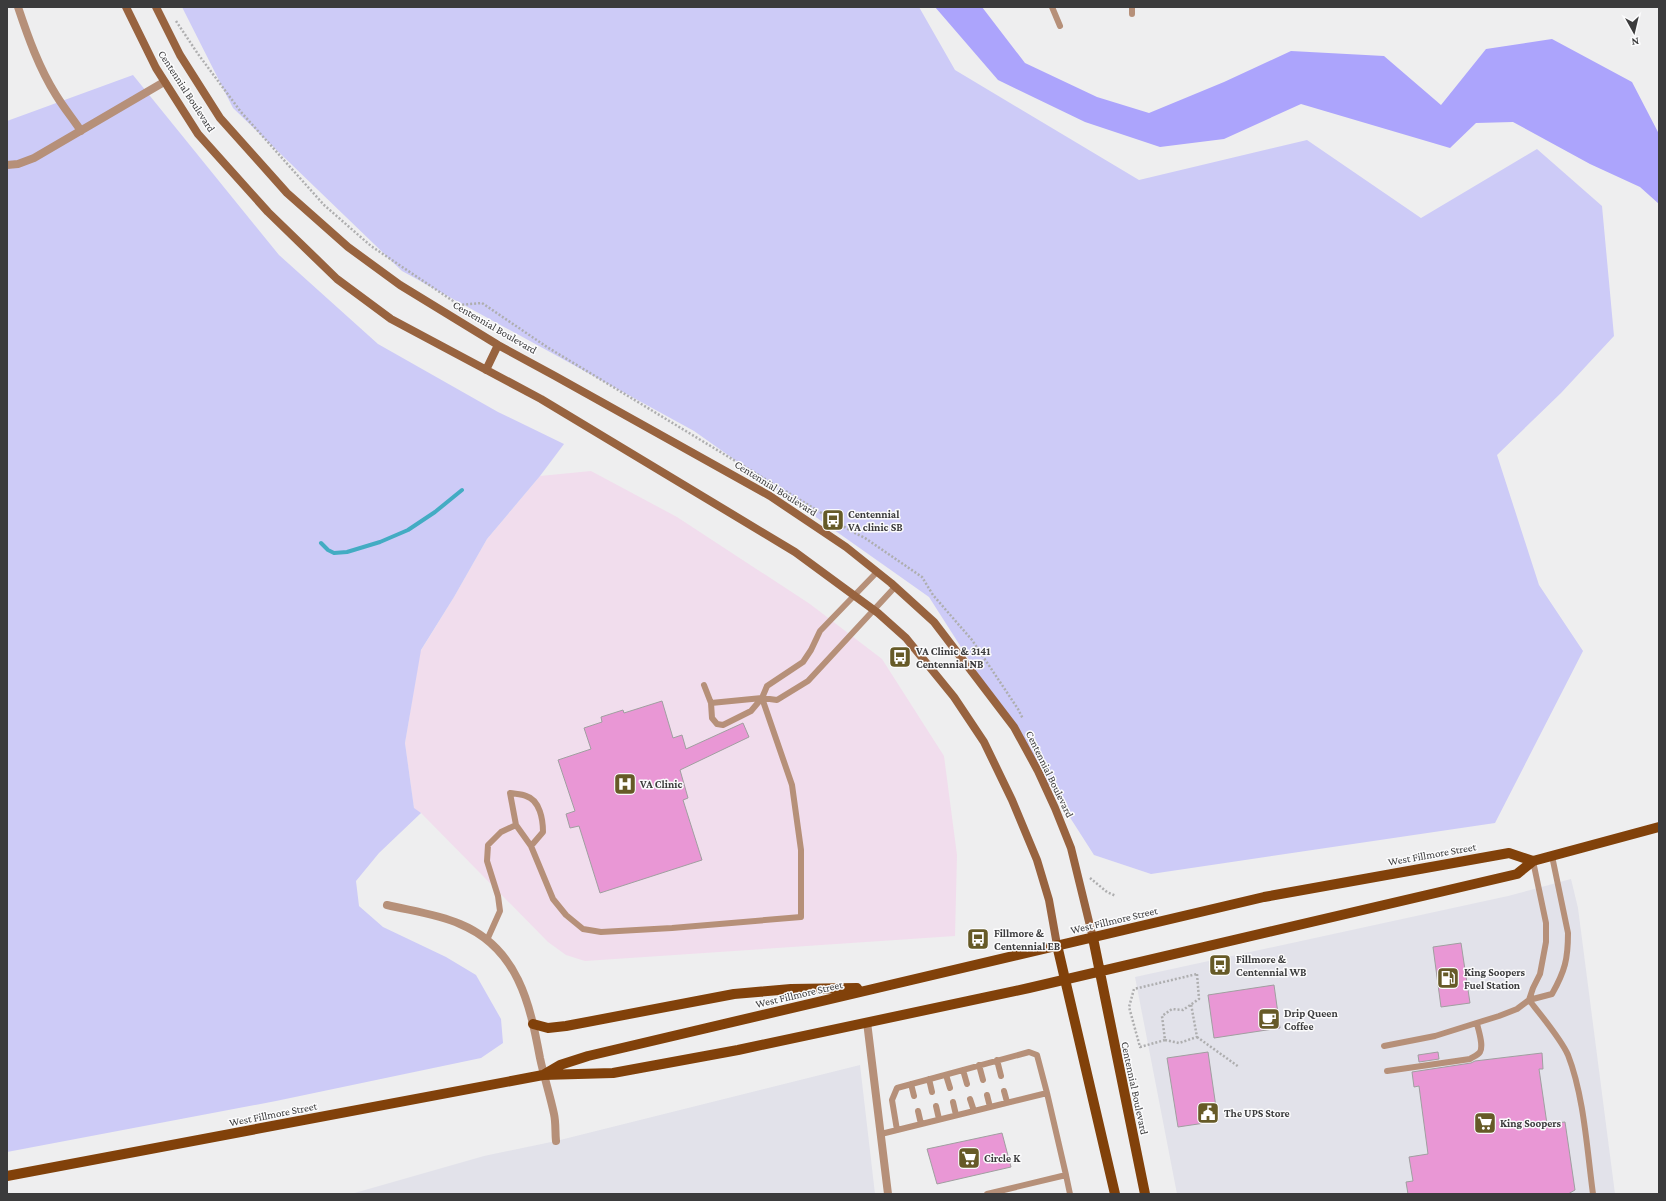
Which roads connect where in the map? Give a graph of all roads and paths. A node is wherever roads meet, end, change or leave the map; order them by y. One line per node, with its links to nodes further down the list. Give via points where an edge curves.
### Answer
1 (18, 7): 9 (street, via 46,78)
2 (126, 7): 8 (main road, Centennial Boulevard)
3 (156, 7): 11 (main road, Centennial Boulevard, via 180,55 220,118 288,193 353,251 400,285)
4 (1052, 7): 7 (lane)
5 (1132, 7): 6 (lane)
6 (1132, 14)
7 (1060, 26)
8 (164, 82): 9 (street); 12 (main road, Centennial Boulevard, via 198,134 268,212 337,279 391,319)
9 (81, 131): 10 (street, via 34,158)
10 (7, 165)
11 (498, 345): 12 (main road); 13 (main road, Centennial Boulevard, via 770,496 846,547)
12 (486, 370): 15 (main road, Centennial Boulevard, via 541,399 796,552)
13 (877, 572): 14 (main road, Centennial Boulevard); 15 (lane)
14 (895, 587): 16 (lane); 26 (main road, Centennial Boulevard, via 934,622 1014,727 1038,771 1071,848)
15 (854, 596): 16 (main road, Centennial Boulevard); 18 (lane, via 820,631 812,650 803,662 767,686)
16 (873, 609): 18 (lane, via 808,681 777,700); 28 (main road, Centennial Boulevard, via 915,648 954,697 984,742 1037,860 1050,900)
17 (704, 685): 19 (lane)
18 (762, 698): 19 (lane); 19 (lane, via 751,711 723,725 717,724 712,718); 22 (lane, via 792,785 801,850 801,917 601,932 582,929 553,899)
19 (712, 703)
20 (516, 825): 22 (lane); 22 (lane, via 510,793 527,796 535,801 543,822 543,832); 27 (lane, via 501,832 488,845 487,861 500,911)
21 (1659, 827): 23 (main road, West Fillmore Street)
22 (530, 846)
23 (1552, 856): 24 (main road, West Fillmore Street); 32 (lane, via 1568,933 1567,958 1552,994)
24 (1533, 861): 26 (main road, West Fillmore Street, via 1509,854 1401,872 1264,897); 29 (main road, West Fillmore Street, via 1517,874); 32 (lane, via 1546,923 1546,942 1540,974)
25 (387, 905): 27 (street, via 450,920)
26 (1093, 938): 28 (main road, West Fillmore Street); 29 (main road, Centennial Boulevard)
27 (487, 940): 36 (street, via 517,977)
28 (1057, 945): 30 (main road, Centennial Boulevard); 31 (main road, West Fillmore Street)
29 (1100, 971): 30 (main road, West Fillmore Street); 77 (main road, Centennial Boulevard)
30 (1065, 979): 34 (main road, West Fillmore Street); 76 (main road, Centennial Boulevard)
31 (879, 987): 36 (main road, via 791,989 734,994 566,1026 548,1028); 45 (main road, West Fillmore Street, via 588,1056 560,1065)
32 (1529, 1000): 35 (lane, via 1517,1009); 78 (lane, via 1567,1054 1578,1091)
33 (1191, 1004): 37 (path); 38 (path, via 1183,1010 1172,1009 1162,1016); 38 (path, via 1199,999 1197,974 1134,989 1130,1007 1140,1047)
34 (867, 1022): 45 (main road, West Fillmore Street, via 714,1055 613,1073); 69 (street)
35 (1477, 1023): 39 (lane, via 1435,1036); 44 (lane, via 1482,1047 1480,1052 1470,1059)
36 (533, 1024): 45 (street)
37 (1197, 1037): 38 (path, via 1179,1043); 42 (path)
38 (1165, 1040)
39 (1384, 1046)
40 (997, 1060): 41 (lane); 47 (lane); 55 (lane, via 1029,1052 1037,1055)
41 (979, 1065): 43 (lane); 49 (lane)
42 (1239, 1067)
43 (963, 1070): 46 (lane); 51 (lane)
44 (1387, 1071)
45 (543, 1075): 70 (street, via 554,1116); 72 (main road, West Fillmore Street)
46 (946, 1075): 48 (lane); 52 (lane)
47 (1001, 1076)
48 (929, 1079): 50 (lane); 54 (lane)
49 (983, 1080)
50 (911, 1084): 57 (lane); 68 (lane, via 897,1088 892,1100)
51 (967, 1084)
52 (950, 1088)
53 (1004, 1091): 60 (lane)
54 (932, 1092)
55 (1047, 1093): 60 (lane); 71 (lane)
56 (987, 1095): 62 (lane)
57 (914, 1096)
58 (970, 1099): 64 (lane)
59 (953, 1102): 65 (lane)
60 (1007, 1102): 62 (lane)
61 (936, 1106): 66 (lane)
62 (990, 1107): 64 (lane)
63 (918, 1111): 67 (lane)
64 (974, 1111): 65 (lane)
65 (956, 1115): 66 (lane)
66 (939, 1119): 67 (lane)
67 (921, 1124): 68 (lane)
68 (897, 1130): 69 (lane)
69 (881, 1134): 73 (street)
70 (556, 1141)
71 (1066, 1175): 74 (lane); 75 (lane)
72 (7, 1176)
73 (888, 1194)
74 (987, 1194)
75 (1070, 1194)
76 (1115, 1194)
77 (1145, 1194)
78 (1593, 1194)

